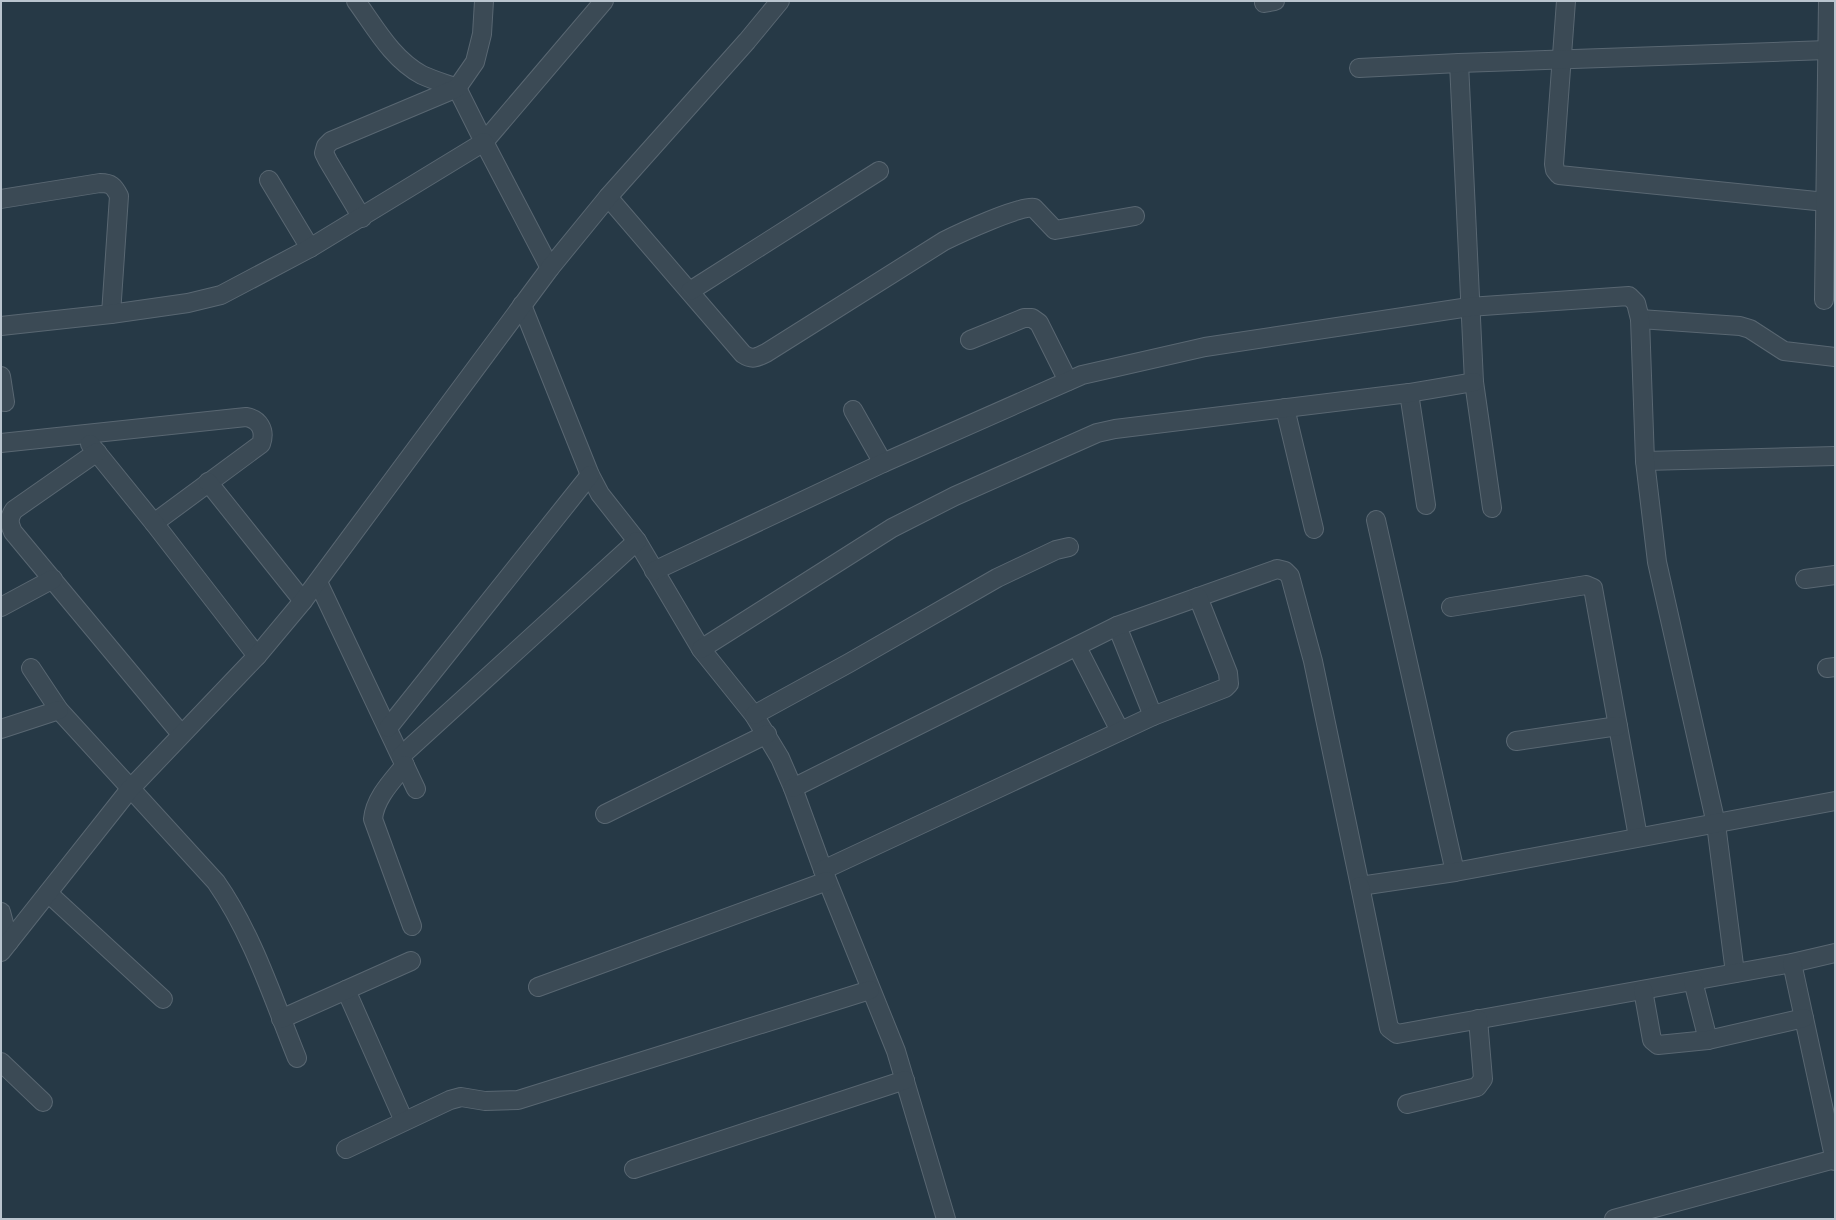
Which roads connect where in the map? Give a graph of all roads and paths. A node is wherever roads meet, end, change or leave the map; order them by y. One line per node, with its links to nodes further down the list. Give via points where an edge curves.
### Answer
1 (356, 1): 11 (street, via 394,53 406,64 422,75)
2 (484, 1): 11 (street, via 482,34 475,62)
3 (604, 1): 12 (street)
4 (780, 1): 16 (street)
5 (1566, 1): 8 (street)
6 (1828, 1): 7 (street)
7 (1827, 50): 8 (street); 13 (street)
8 (1563, 60): 9 (street); 18 (street, via 1554,164 1560,175)
9 (1459, 63): 10 (street); 27 (street)
10 (1359, 68)
11 (457, 88): 12 (street); 20 (street, via 332,141 326,146 324,153)
12 (484, 142): 20 (street); 23 (street)
13 (1831, 145): 18 (street)
14 (879, 171): 24 (street)
15 (269, 180): 21 (street)
16 (608, 196): 23 (street); 24 (street)
17 (1, 199): 28 (street, via 100,183 108,183 114,187 119,196)
18 (1826, 202): 22 (street)
19 (1135, 216): 24 (street, via 1055,230 1031,207 974,227 944,241 757,358 743,354)
20 (362, 218): 21 (street)
21 (310, 248): 28 (street, via 221,295 188,303)
22 (1830, 258): 25 (street)
23 (550, 268): 26 (street)
24 (690, 291)
25 (1824, 300)
26 (522, 305): 46 (street); 59 (street)
27 (1469, 307): 29 (street, via 1622,295 1633,298); 34 (street, via 1205,347 1082,375); 35 (street)
28 (111, 314): 30 (street)
29 (1640, 319): 32 (street, via 1740,326 1750,329 1784,352); 44 (street)
30 (1, 326)
31 (970, 340): 34 (street, via 1024,318 1032,318 1039,323)
32 (1835, 357)
33 (1, 376): 37 (street)
34 (1068, 381): 45 (street)
35 (1474, 382): 36 (street); 49 (street)
36 (1409, 393): 38 (street); 48 (street)
37 (5, 402)
38 (1285, 408): 52 (street); 66 (street, via 1115,429 1097,434 955,496 892,528)
39 (853, 410): 45 (street)
40 (82, 434): 41 (street); 42 (street); 47 (street, via 253,418 262,429 261,444)
41 (1, 443)
42 (97, 452): 51 (street); 57 (street, via 14,510 10,516 9,524 13,532)
43 (1835, 456): 44 (street)
44 (1645, 461): 85 (street, via 1657,562)
45 (883, 463): 55 (street)
46 (590, 475): 53 (street, via 600,494); 73 (street)
47 (208, 482): 51 (street); 61 (street)
48 (1426, 505)
49 (1492, 508)
50 (1376, 520): 87 (street)
51 (154, 523): 67 (street)
52 (1314, 529)
53 (637, 541): 55 (street); 79 (street)
54 (1069, 547): 70 (street, via 1056,550 997,578)
55 (654, 571): 66 (street)
56 (1835, 575): 58 (street)
57 (53, 579): 62 (street); 76 (street)
58 (1805, 579)
59 (318, 582): 61 (street); 73 (street)
60 (1198, 597): 64 (street); 71 (street, via 1228,672 1229,684 1225,688); 89 (street, via 1277,569 1285,571 1290,576 1313,661)
61 (303, 601): 67 (street)
62 (1, 607)
63 (1451, 607): 72 (street, via 1590,586 1593,590)
64 (1117, 626): 65 (street); 71 (street)
65 (1077, 647): 75 (street); 80 (street)
66 (701, 649): 70 (street)
67 (257, 656): 76 (street)
68 (31, 668): 69 (street)
69 (59, 710): 74 (street); 81 (street)
70 (754, 715): 77 (street)
71 (1153, 716): 75 (street)
72 (1618, 726): 78 (street); 86 (street)
73 (388, 728): 79 (street)
74 (1, 729)
75 (1120, 732): 88 (street)
76 (181, 734): 81 (street)
77 (766, 734): 80 (street); 84 (street)
78 (1516, 741)
79 (403, 760): 82 (street); 92 (street, via 378,800 373,820)
80 (794, 788): 88 (street)
81 (130, 789): 90 (street); 105 (street, via 216,882 229,900 250,942)
82 (416, 789)
83 (1835, 801): 85 (street)
84 (605, 814)
85 (1716, 824): 86 (street); 97 (street)
86 (1638, 837): 87 (street)
87 (1455, 872): 89 (street)
88 (825, 876): 99 (street); 101 (street)
89 (1360, 886): 106 (street, via 1391,1031 1397,1034)
90 (48, 893): 93 (street); 103 (street)
91 (1, 912): 93 (street)
92 (412, 926)
93 (5, 947)
94 (1835, 953): 96 (street)
95 (411, 961): 100 (street)
96 (1792, 963): 97 (street); 104 (street)
97 (1735, 973): 98 (street)
98 (1692, 981): 102 (street); 107 (street)
99 (538, 987)
100 (346, 990): 105 (street); 113 (street)
101 (870, 990): 110 (street, via 896,1051); 113 (street, via 518,1100 484,1101 461,1097)
102 (1643, 990): 106 (street); 107 (street, via 1652,1040 1655,1044)
103 (163, 999)
104 (1804, 1018): 107 (street); 115 (street)
105 (281, 1019): 108 (street)
106 (1478, 1019): 112 (street, via 1483,1079 1481,1083 1477,1087)
107 (1708, 1040)
108 (297, 1058)
109 (1, 1062): 111 (street)
110 (905, 1080): 116 (street); 117 (street)
111 (43, 1102)
112 (1407, 1104)
113 (404, 1121): 114 (street)
114 (346, 1149)
115 (1835, 1160): 118 (street)
116 (634, 1169)
117 (946, 1219)
118 (1614, 1219)

